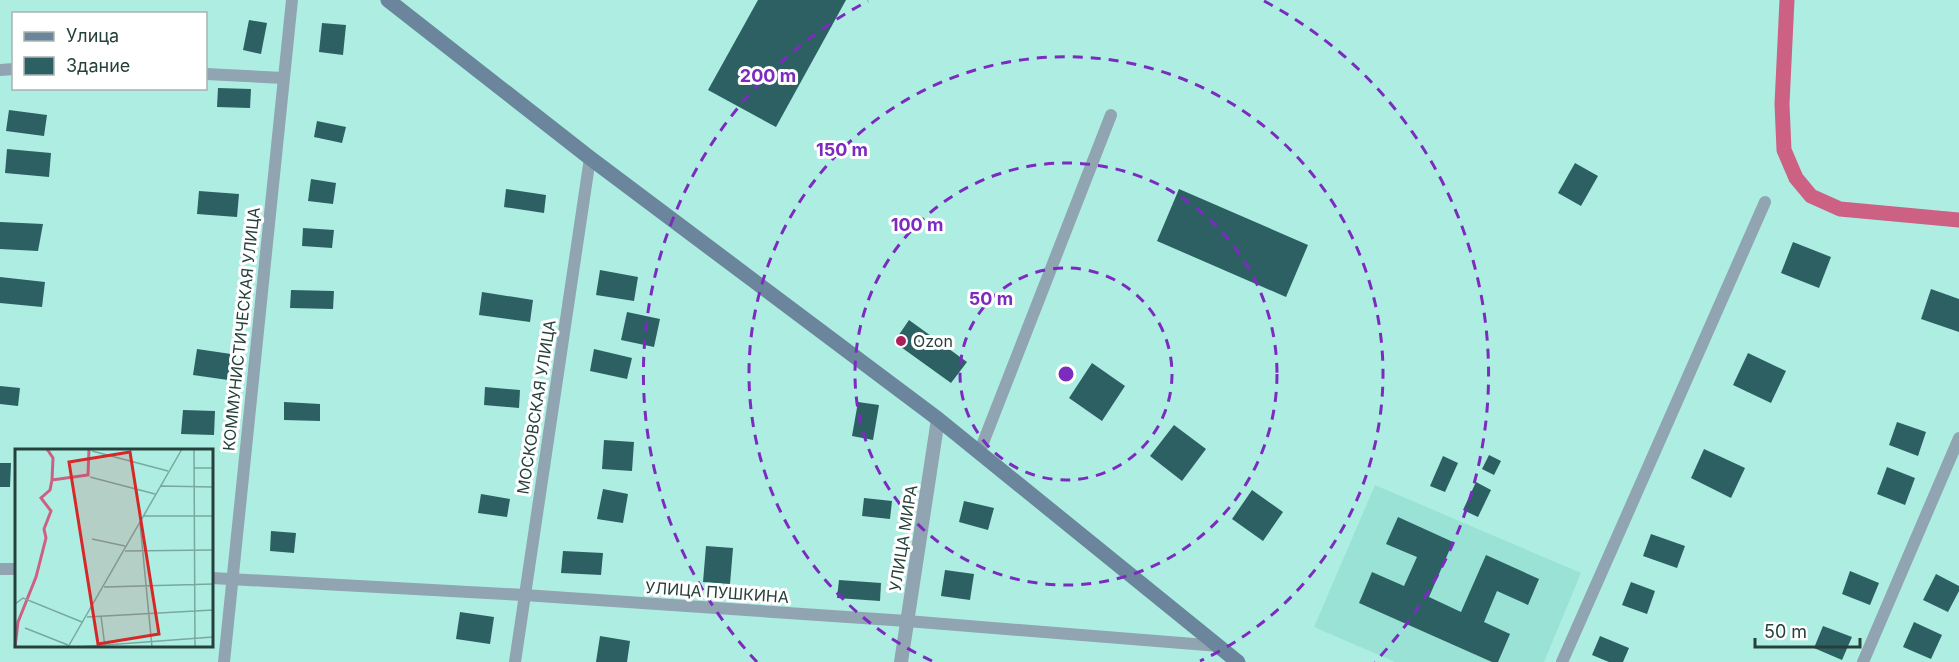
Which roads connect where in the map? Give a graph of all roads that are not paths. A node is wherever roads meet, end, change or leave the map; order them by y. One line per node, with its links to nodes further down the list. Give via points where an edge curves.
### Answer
1 (292, 0): 4 (street, КОММУНИСТИЧЕСКАЯ УЛИЦА)
2 (388, 0): 6 (main road)
3 (207, 74): 4 (street)
4 (283, 78): 12 (street, КОММУНИСТИЧЕСКАЯ УЛИЦА)
5 (1111, 115): 10 (street)
6 (590, 158): 8 (main road); 13 (street, МОСКОВСКАЯ УЛИЦА)
7 (1765, 202): 20 (street)
8 (938, 419): 10 (main road); 14 (street, УЛИЦА МИРА)
9 (1959, 438): 21 (street)
10 (979, 453): 15 (main road)
11 (213, 578): 12 (street, УЛИЦА ПУШКИНА)
12 (231, 578): 13 (street, УЛИЦА ПУШКИНА); 16 (street, КОММУНИСТИЧЕСКАЯ УЛИЦА)
13 (524, 595): 14 (street, УЛИЦА ПУШКИНА); 17 (street, МОСКОВСКАЯ УЛИЦА)
14 (907, 621): 15 (street, УЛИЦА ПУШКИНА); 18 (street, УЛИЦА МИРА)
15 (1219, 646): 19 (main road)
16 (224, 662)
17 (515, 662)
18 (901, 662)
19 (1238, 662)
20 (1562, 662)
21 (1863, 662)

